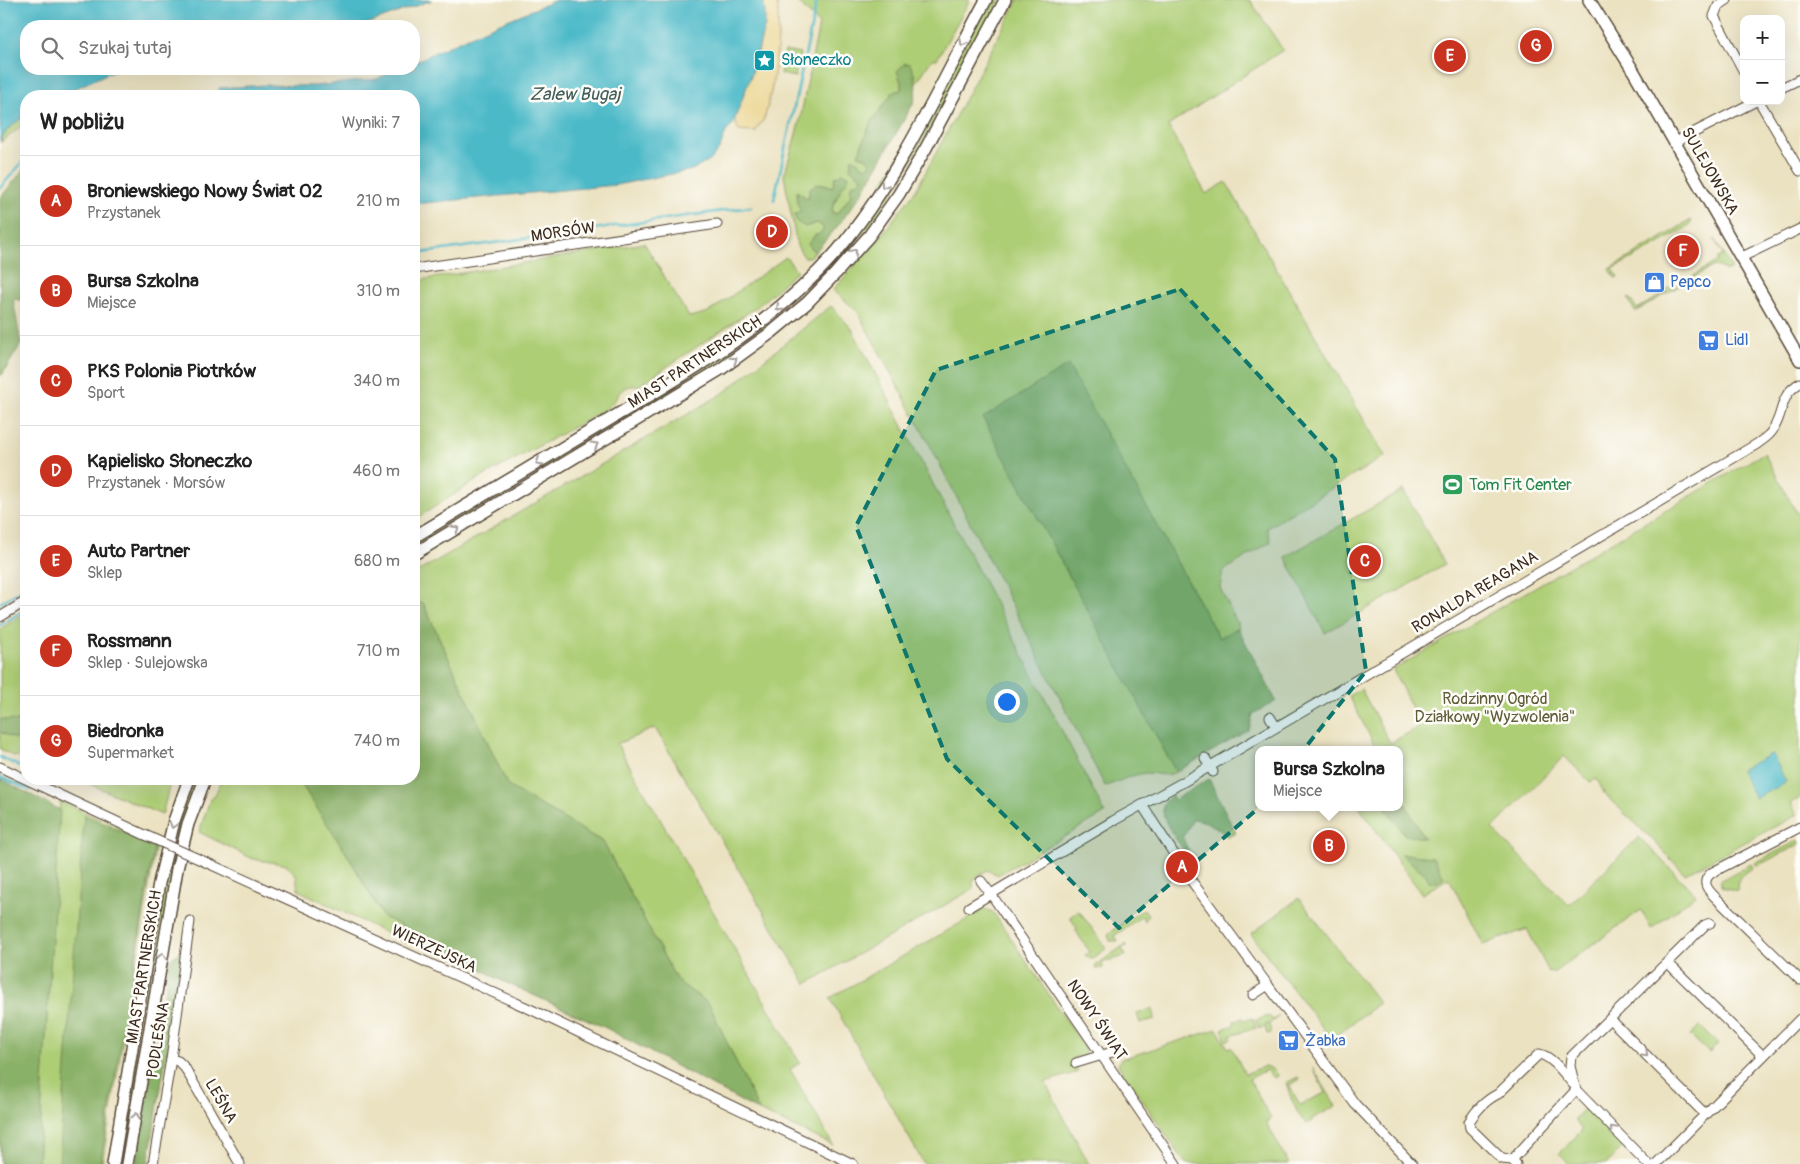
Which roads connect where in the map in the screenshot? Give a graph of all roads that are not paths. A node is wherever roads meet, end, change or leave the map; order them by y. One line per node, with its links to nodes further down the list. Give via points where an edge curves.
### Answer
1 (986, 0): 18 (main road, MIAST PARTNERSKICH, one-way to 18, via 879,193 842,245 797,292 751,331 706,362)
2 (1006, 0): 19 (main road, MIAST PARTNERSKICH, one-way to 2, via 715,373 807,303 892,204)
3 (1589, 0): 10 (main road, SULEJOWSKA)
4 (1727, 0): 5 (street, via 1716,10 1715,19)
5 (1740, 65)
6 (1800, 78): 7 (street)
7 (1785, 86)
8 (1748, 105): 10 (street)
9 (1762, 105): 11 (street)
10 (1675, 142): 14 (main road, SULEJOWSKA)
11 (1800, 171)
12 (717, 224): 15 (street, MORSÓW)
13 (1800, 230): 14 (street)
14 (1742, 258): 16 (main road, SULEJOWSKA)
15 (420, 268)
16 (1800, 360)
17 (1800, 383): 23 (street, RONALDA REAGANA, via 1784,399 1771,433 1757,444)
18 (420, 533)
19 (420, 550)
20 (20, 605): 21 (street)
21 (0, 617)
22 (1270, 717): 23 (street)
23 (1276, 727): 29 (street, RONALDA REAGANA)
24 (0, 767): 25 (street, WIERZEJSKA, bridge)
25 (20, 776)
26 (38, 785): 57 (street, WIERZEJSKA, bridge, via 532,1010)
27 (187, 785): 53 (main road, MIAST PARTNERSKICH, one-way to 53, via 159,882)
28 (203, 785): 54 (main road, MIAST PARTNERSKICH, one-way to 28, via 177,869 188,824)
29 (1142, 805): 32 (street); 38 (street, via 1193,883)
30 (1800, 827): 37 (street, via 1711,873 1706,879 1707,888 1715,897)
31 (981, 880): 32 (street, NOWY ŚWIAT)
32 (991, 894): 33 (street); 43 (street, NOWY ŚWIAT)
33 (969, 907)
34 (190, 921): 45 (street, PODLEŚNA)
35 (1710, 922): 36 (street)
36 (1668, 963): 40 (street); 44 (street)
37 (1800, 980)
38 (1268, 985): 39 (street); 59 (street, via 1359,1109)
39 (1254, 995)
40 (1610, 1019): 46 (street); 50 (street, one-way to 50)
41 (1800, 1019): 44 (street)
42 (1119, 1050): 43 (street)
43 (1102, 1054): 47 (street); 58 (street, NOWY ŚWIAT)
44 (1763, 1056): 50 (street)
45 (171, 1059): 55 (street, PODLEŚNA); 56 (street, LEŚNA, via 185,1068)
46 (1570, 1060): 48 (street); 49 (street)
47 (1076, 1063)
48 (1558, 1068): 49 (street); 51 (street, via 1541,1053 1472,1117 1469,1124 1502,1159)
49 (1575, 1088): 51 (street); 60 (street, one-way to 49)
50 (1705, 1114): 52 (street)
51 (1514, 1162)
52 (1658, 1163)
53 (113, 1164)
54 (127, 1164)
55 (153, 1164)
56 (240, 1164)
57 (853, 1164)
58 (1176, 1164)
59 (1412, 1164)
60 (1648, 1164)

